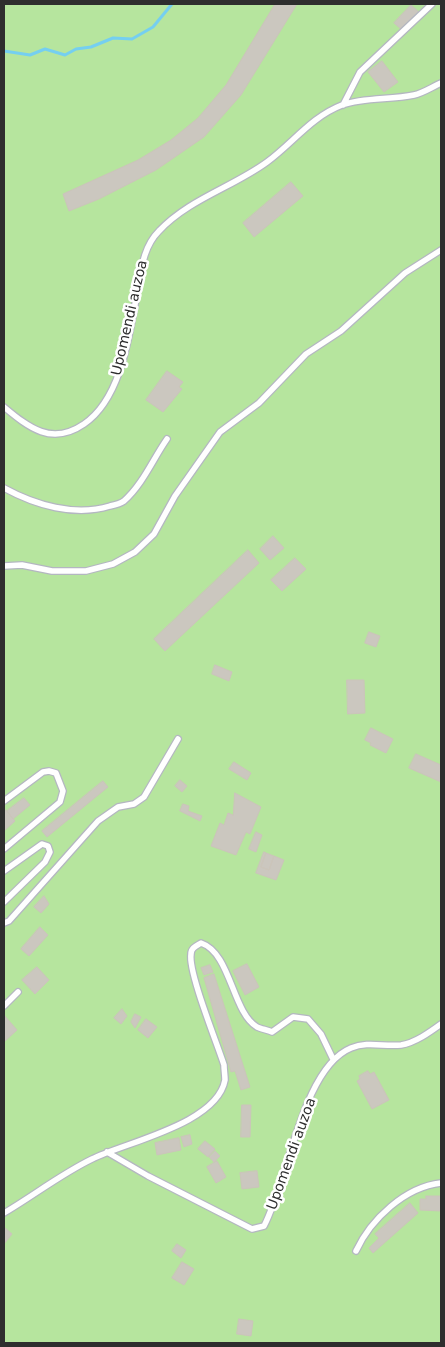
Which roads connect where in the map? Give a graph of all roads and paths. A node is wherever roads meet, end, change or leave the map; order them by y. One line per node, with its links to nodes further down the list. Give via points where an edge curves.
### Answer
1 (432, 4): 3 (lane, via 360,72)
2 (441, 83): 3 (lane, Upomendi auzoa, via 413,95)
3 (343, 105): 5 (lane, Upomendi auzoa, via 306,127 268,161 197,201 158,231 145,252 126,349 113,387 88,421 72,432 46,434 28,426)
4 (441, 250): 8 (lane, via 406,273 341,331 306,354 259,403 220,432 175,496 154,534 135,552 113,564 86,571)
5 (4, 407)
6 (168, 439): 7 (lane, via 141,482 122,503 93,512 22,498)
7 (4, 488)
8 (4, 566)
9 (178, 739): 14 (lane, via 144,797 134,804 118,807 98,821)
10 (4, 802): 11 (lane, via 49,770 56,773 64,791 60,802)
11 (4, 849)
12 (4, 871): 13 (lane, via 36,847 48,846 50,852 45,862)
13 (4, 902)
14 (4, 923)
15 (18, 992): 16 (lane)
16 (4, 1006)
17 (441, 1024): 18 (lane, Upomendi auzoa, via 401,1045 377,1043 352,1048)
18 (333, 1059): 19 (lane, Upomendi auzoa, via 320,1075 264,1226 252,1229); 19 (lane, via 321,1034 308,1019 293,1017 272,1032 256,1027 244,1010 220,960 201,943 190,953 191,970 224,1065 225,1080 220,1092 206,1108 179,1126)
19 (107, 1152): 21 (lane)
20 (441, 1183): 22 (lane, via 427,1185 408,1194 381,1216 363,1236)
21 (4, 1213)
22 (356, 1251)

